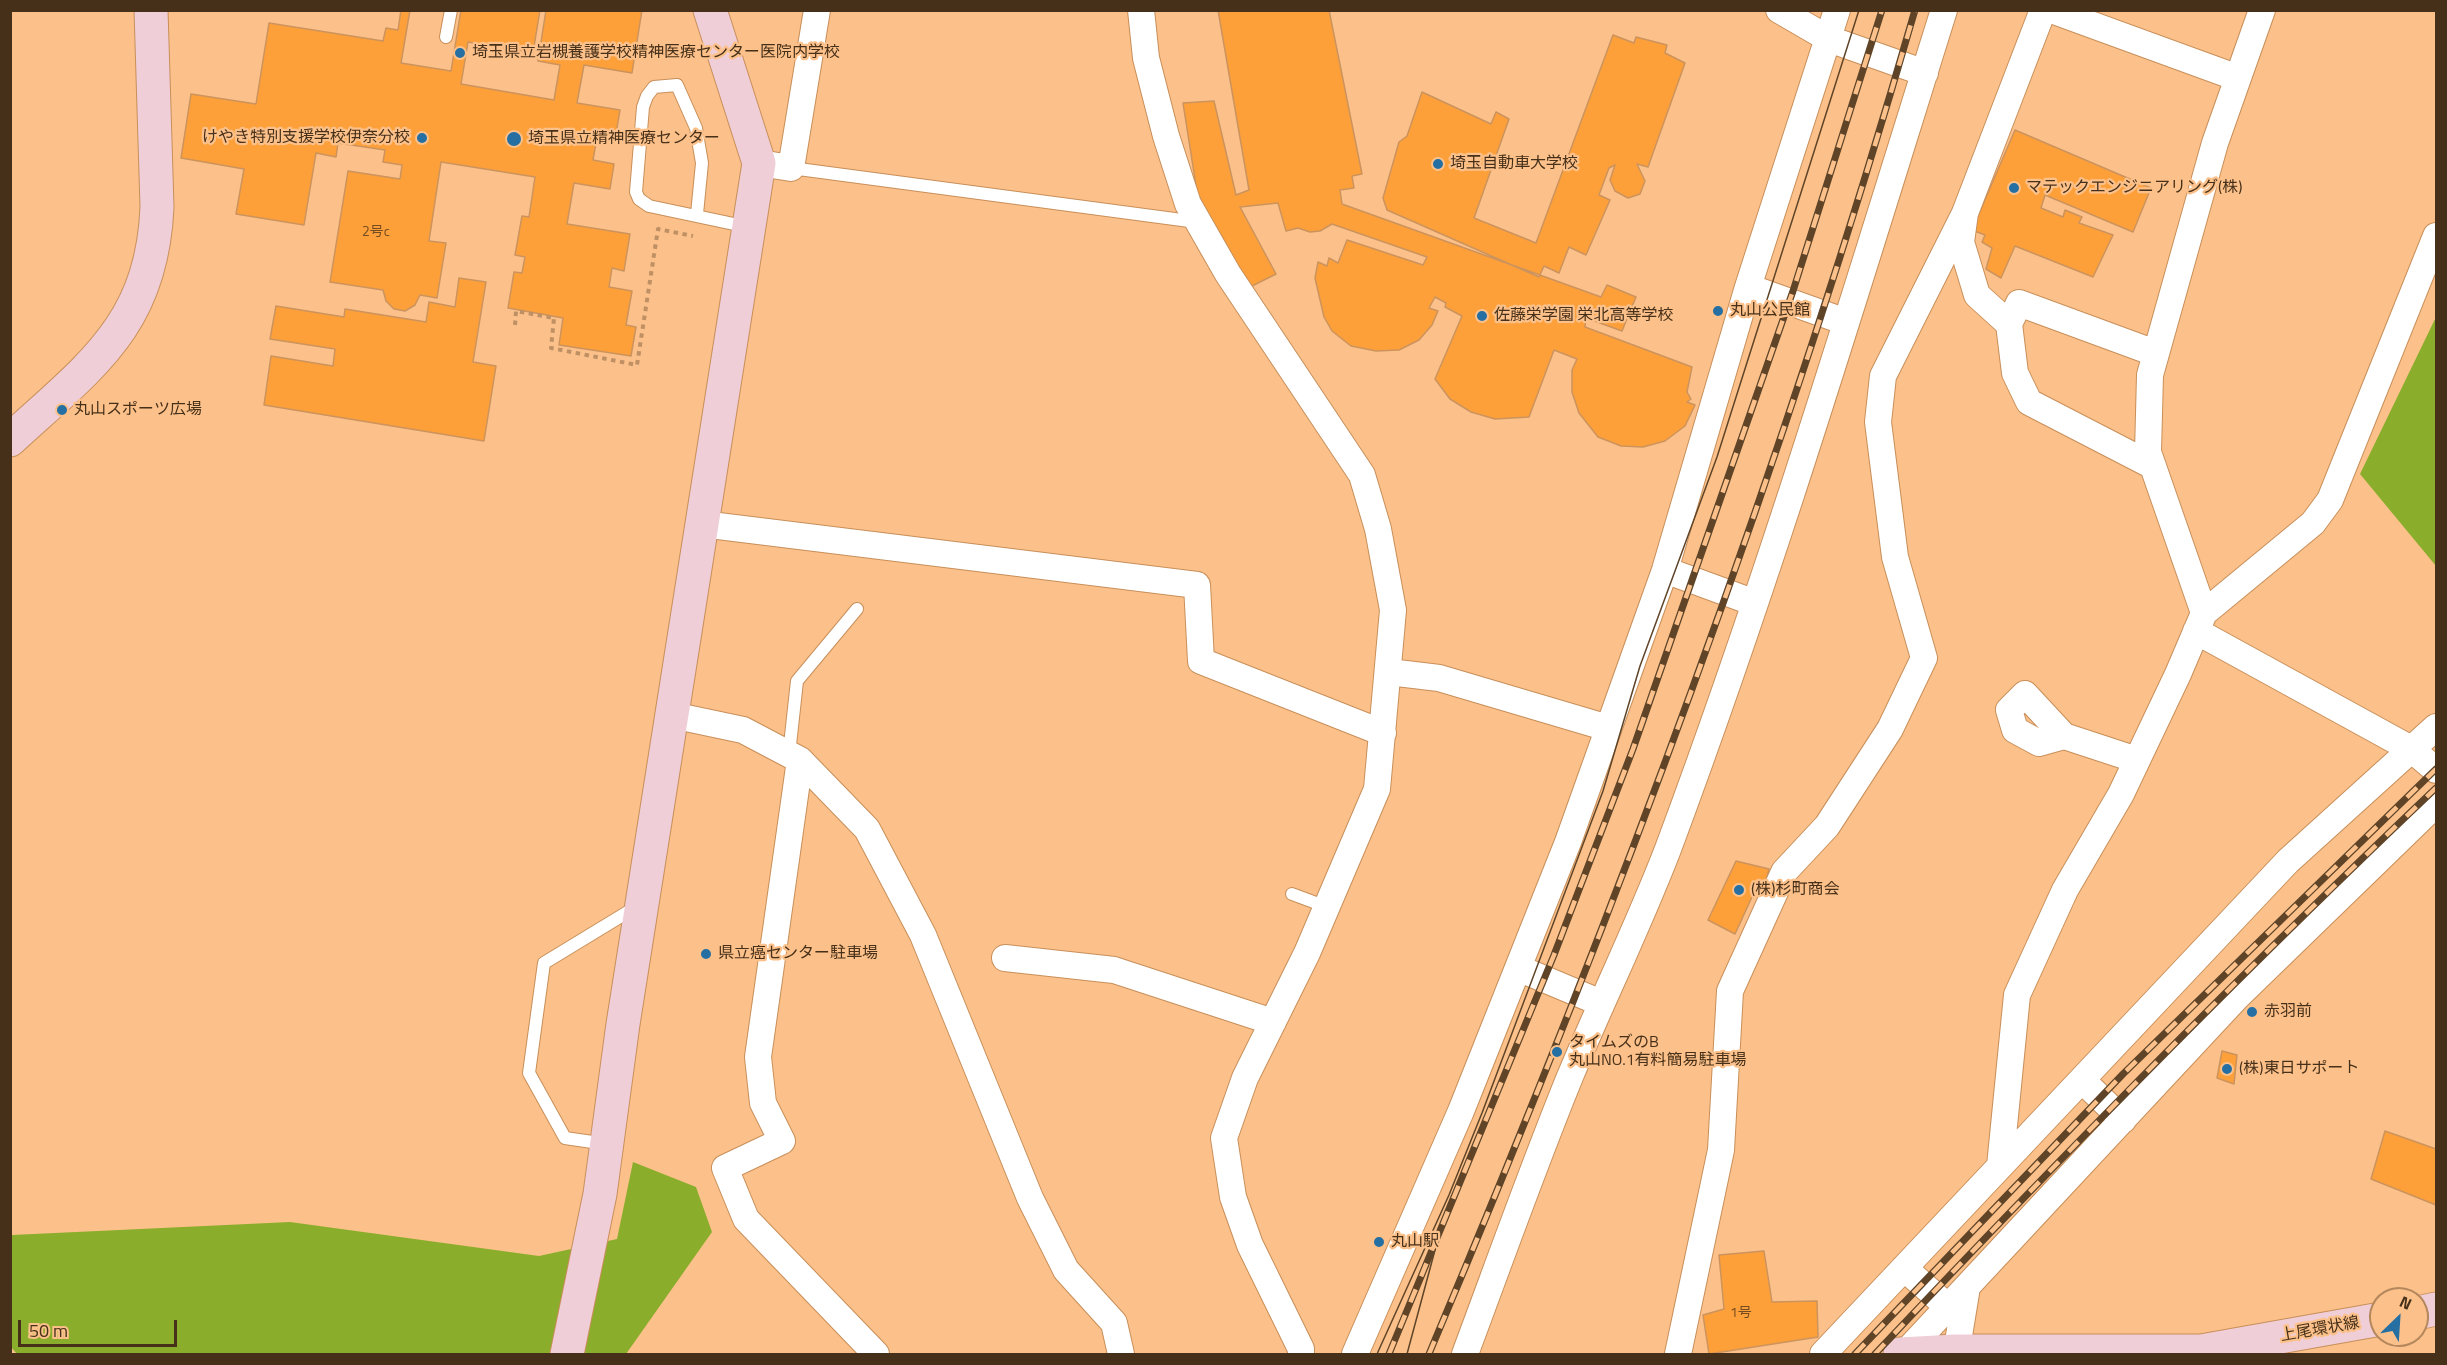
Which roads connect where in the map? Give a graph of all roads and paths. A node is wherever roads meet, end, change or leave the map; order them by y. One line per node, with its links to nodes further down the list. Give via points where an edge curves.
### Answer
1 (151, 10): 28 (street, via 157,207 156,240 148,274 118,336)
2 (451, 10): 11 (lane)
3 (710, 10): 15 (street)
4 (817, 10): 16 (street)
5 (1141, 10): 19 (street, via 1146,58 1166,136 1188,204)
6 (1779, 10): 12 (street)
7 (1837, 10): 12 (street)
8 (1944, 10): 13 (street)
9 (2262, 10): 14 (street)
10 (2050, 11): 14 (street); 17 (street)
11 (446, 37)
12 (1829, 39): 13 (street); 23 (street)
13 (1924, 73): 24 (street)
14 (2238, 78): 27 (street, via 2214,143)
15 (759, 163): 16 (street); 20 (street)
16 (791, 168): 19 (lane)
17 (1965, 213): 25 (street, via 1961,242 1977,295); 68 (street, via 1883,376 1878,422 1895,557 1924,658 1890,729 1827,826 1784,872 1730,991 1721,1150)
18 (696, 214): 18 (lane, via 649,206 636,192 643,107 654,87 677,85 696,128 702,163); 20 (lane)
19 (1198, 222): 35 (street, via 1228,274 1362,475 1378,529 1393,610)
20 (749, 227): 30 (street)
21 (693, 236): 26 (path, via 658,229 637,365 551,348 554,318 516,311)
22 (2436, 236): 34 (street, via 2330,500 2313,523)
23 (1748, 286): 24 (street); 31 (street)
24 (1846, 322): 32 (street)
25 (2009, 324): 27 (street, via 2019,303); 29 (street, via 2015,373 2029,402)
26 (515, 325)
27 (2155, 353): 29 (street, via 2150,375 2148,452)
28 (10, 440)
29 (2153, 466): 34 (street)
30 (702, 524): 36 (street); 39 (street, via 1197,585 1201,661)
31 (1665, 570): 32 (street); 38 (street)
32 (1755, 603): 51 (street, via 1648,900)
33 (857, 609): 42 (lane, via 797,681)
34 (2200, 622): 41 (street); 43 (street)
35 (1389, 672): 38 (street, via 1439,678); 39 (street)
36 (672, 715): 42 (street, via 743,730); 47 (street)
37 (2436, 726): 41 (street)
38 (1608, 728): 50 (street)
39 (1383, 733): 48 (street, via 1377,789)
40 (2064, 736): 43 (street)
41 (2411, 749): 44 (street); 53 (street, via 2288,861)
42 (794, 757): 63 (street, via 759,1057 763,1103 782,1141 725,1168 746,1219); 64 (street, via 867,829 922,935 1030,1198 1066,1270 1114,1323)
43 (2137, 760): 56 (street, via 2066,890 2017,995)
44 (2436, 770)
45 (2436, 804): 54 (street, via 2237,997)
46 (1292, 894): 48 (lane)
47 (642, 904): 55 (street); 55 (lane, via 544,963 530,1073 565,1138)
48 (1327, 906): 52 (street)
49 (1005, 958): 52 (street, via 1114,970)
50 (1518, 968): 51 (street); 66 (street, via 1461,1111)
51 (1601, 1003): 67 (street)
52 (1273, 1022): 65 (street, via 1245,1078 1224,1138 1233,1197 1250,1245)
53 (2082, 1080): 54 (street); 56 (street)
54 (2122, 1120): 58 (street)
55 (607, 1144): 62 (street)
56 (2000, 1166): 57 (street)
57 (1904, 1268): 59 (street); 69 (street)
58 (1967, 1287): 59 (street); 61 (street)
59 (1948, 1307): 70 (street)
60 (2369, 1321): 61 (street, 上尾環状線, via 2201,1351)
61 (1956, 1353): 70 (street, 上尾環状線)
62 (567, 1354)
63 (876, 1354)
64 (1121, 1354)
65 (1301, 1354)
66 (1355, 1354)
67 (1465, 1354)
68 (1678, 1354)
69 (1822, 1354)
70 (1903, 1354)

